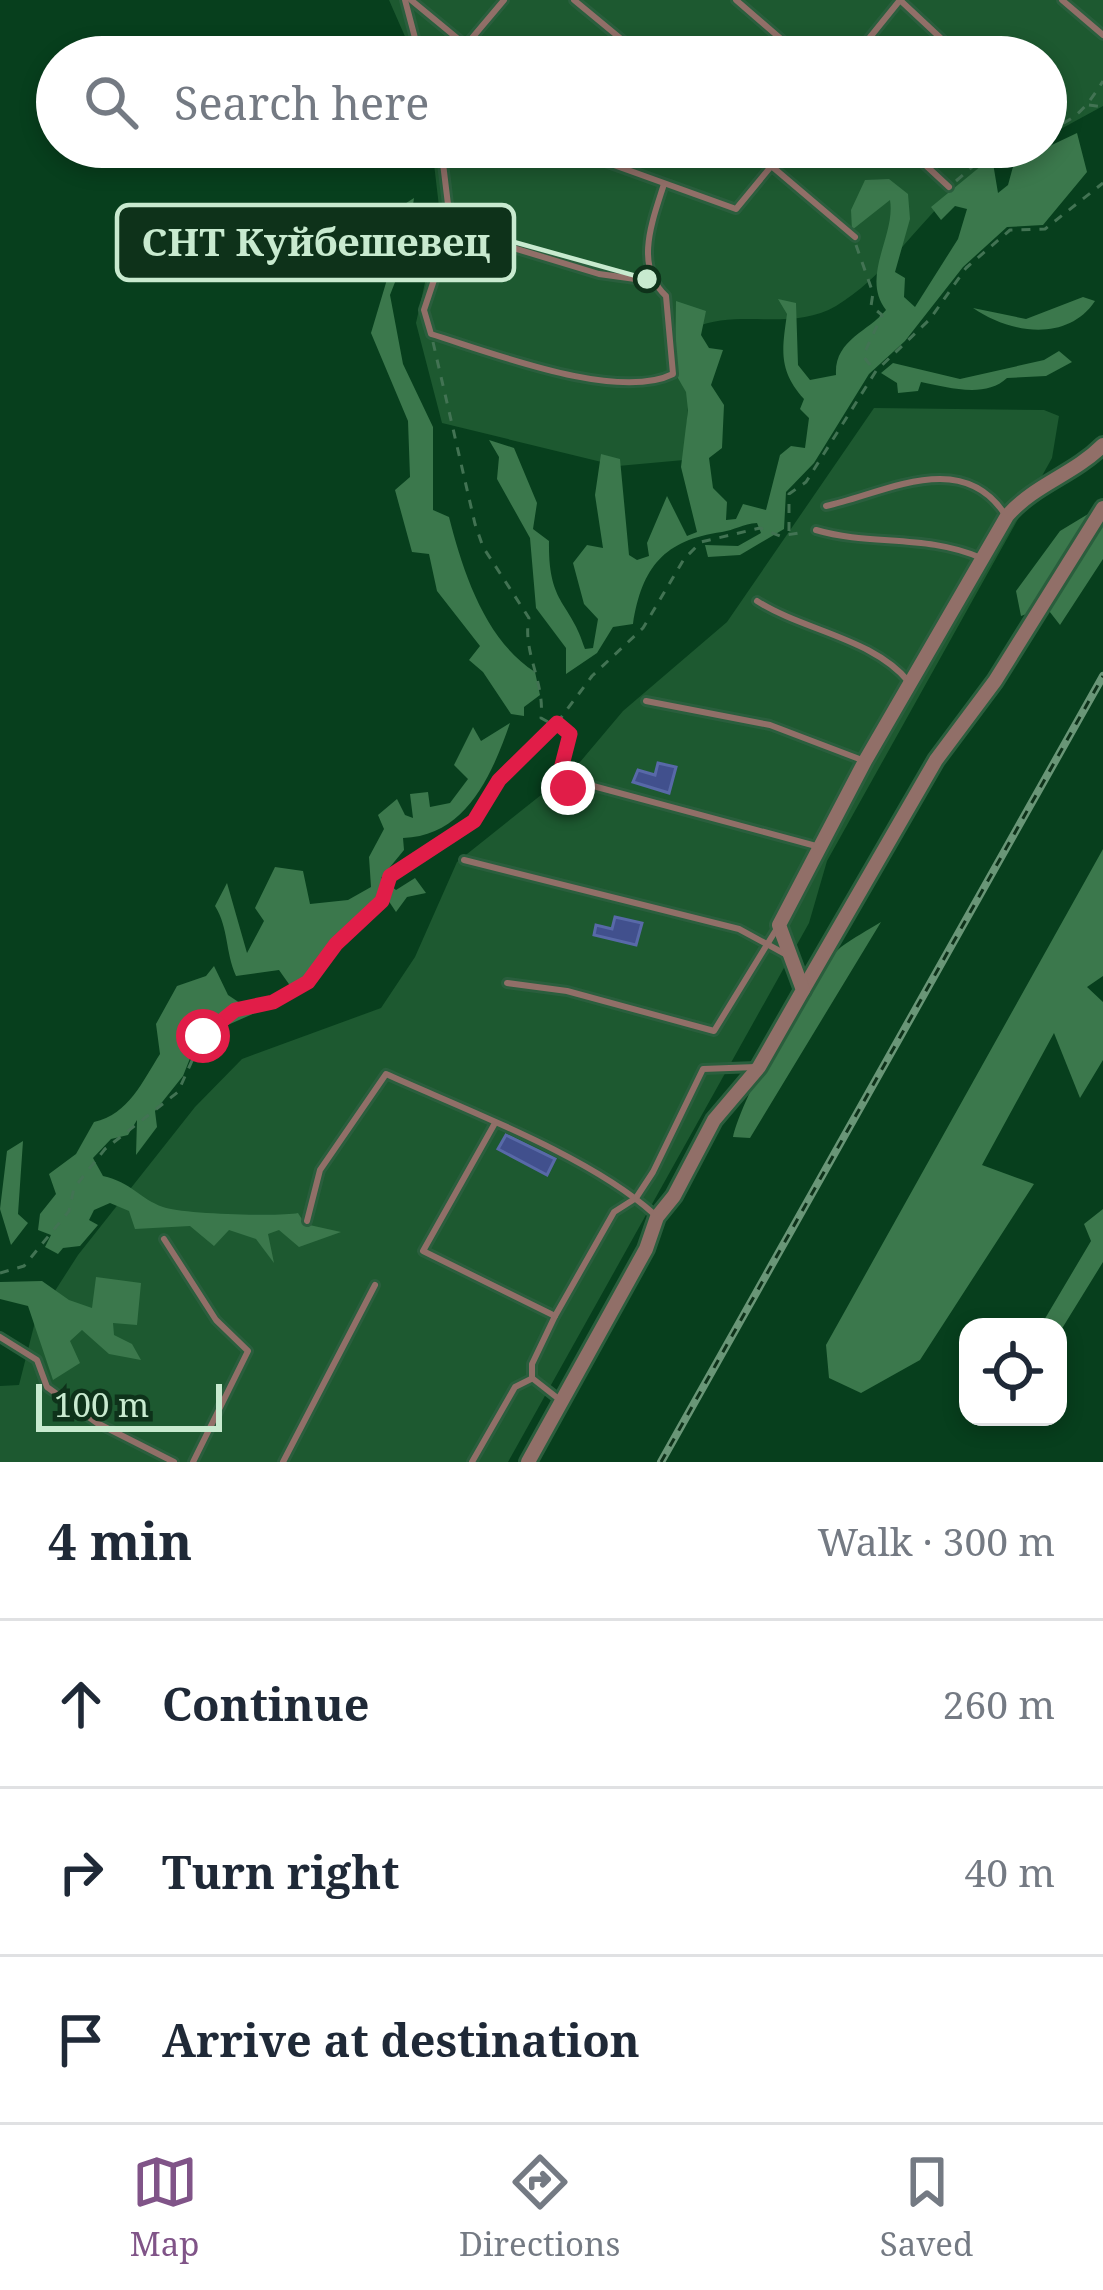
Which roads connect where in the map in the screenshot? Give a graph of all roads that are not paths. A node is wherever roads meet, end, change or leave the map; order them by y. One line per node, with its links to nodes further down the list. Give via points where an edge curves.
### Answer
1 (408, 0): 8 (lane); 9 (lane)
2 (505, 0): 10 (lane)
3 (574, 0): 11 (lane)
4 (736, 0): 12 (lane)
5 (900, 0): 13 (lane); 14 (lane)
6 (1062, 0): 7 (lane)
7 (1103, 35)
8 (416, 36)
9 (454, 36)
10 (477, 36)
11 (618, 36)
12 (778, 36)
13 (871, 36)
14 (939, 36)
15 (444, 168): 22 (lane)
16 (621, 168): 20 (lane)
17 (771, 168): 20 (lane, via 736,209)
18 (773, 168): 23 (lane)
19 (929, 168): 21 (lane)
20 (664, 184): 24 (lane, via 650,226)
21 (949, 187)
22 (451, 229): 24 (lane, via 598,274); 24 (lane, via 424,310 431,334 528,363 654,383 673,374 666,296)
23 (855, 237)
24 (650, 281)
25 (1103, 446): 28 (street)
26 (826, 506): 28 (lane, via 927,479 968,483)
27 (1103, 508): 42 (street, via 936,760)
28 (1006, 516): 30 (street)
29 (816, 530): 30 (lane, via 951,545)
30 (981, 557): 32 (street)
31 (757, 601): 32 (lane, via 877,655)
32 (909, 682): 34 (street)
33 (646, 701): 34 (lane, via 770,725)
34 (865, 761): 36 (street)
35 (582, 783): 36 (lane)
36 (819, 847): 38 (street)
37 (464, 860): 39 (lane)
38 (779, 925): 39 (lane); 40 (street)
39 (770, 941): 40 (lane); 41 (lane, via 714,1031)
40 (789, 956): 42 (street)
41 (507, 983)
42 (803, 990): 43 (street)
43 (759, 1067): 45 (lane, via 704,1069); 46 (street, via 714,1120)
44 (495, 1123): 45 (lane); 47 (lane, via 386,1074 320,1170); 50 (lane, via 423,1251)
45 (635, 1198): 46 (lane); 50 (lane, via 614,1212)
46 (657, 1217): 53 (street)
47 (307, 1221)
48 (164, 1239): 55 (lane, via 216,1320 248,1351)
49 (375, 1285): 56 (lane)
50 (555, 1316): 52 (lane)
51 (0, 1337): 54 (lane, via 37,1360 47,1387 97,1423)
52 (532, 1378): 53 (lane); 57 (lane, via 515,1387)
53 (560, 1400): 58 (street)
54 (174, 1462)
55 (193, 1462)
56 (283, 1462)
57 (472, 1462)
58 (528, 1462)

